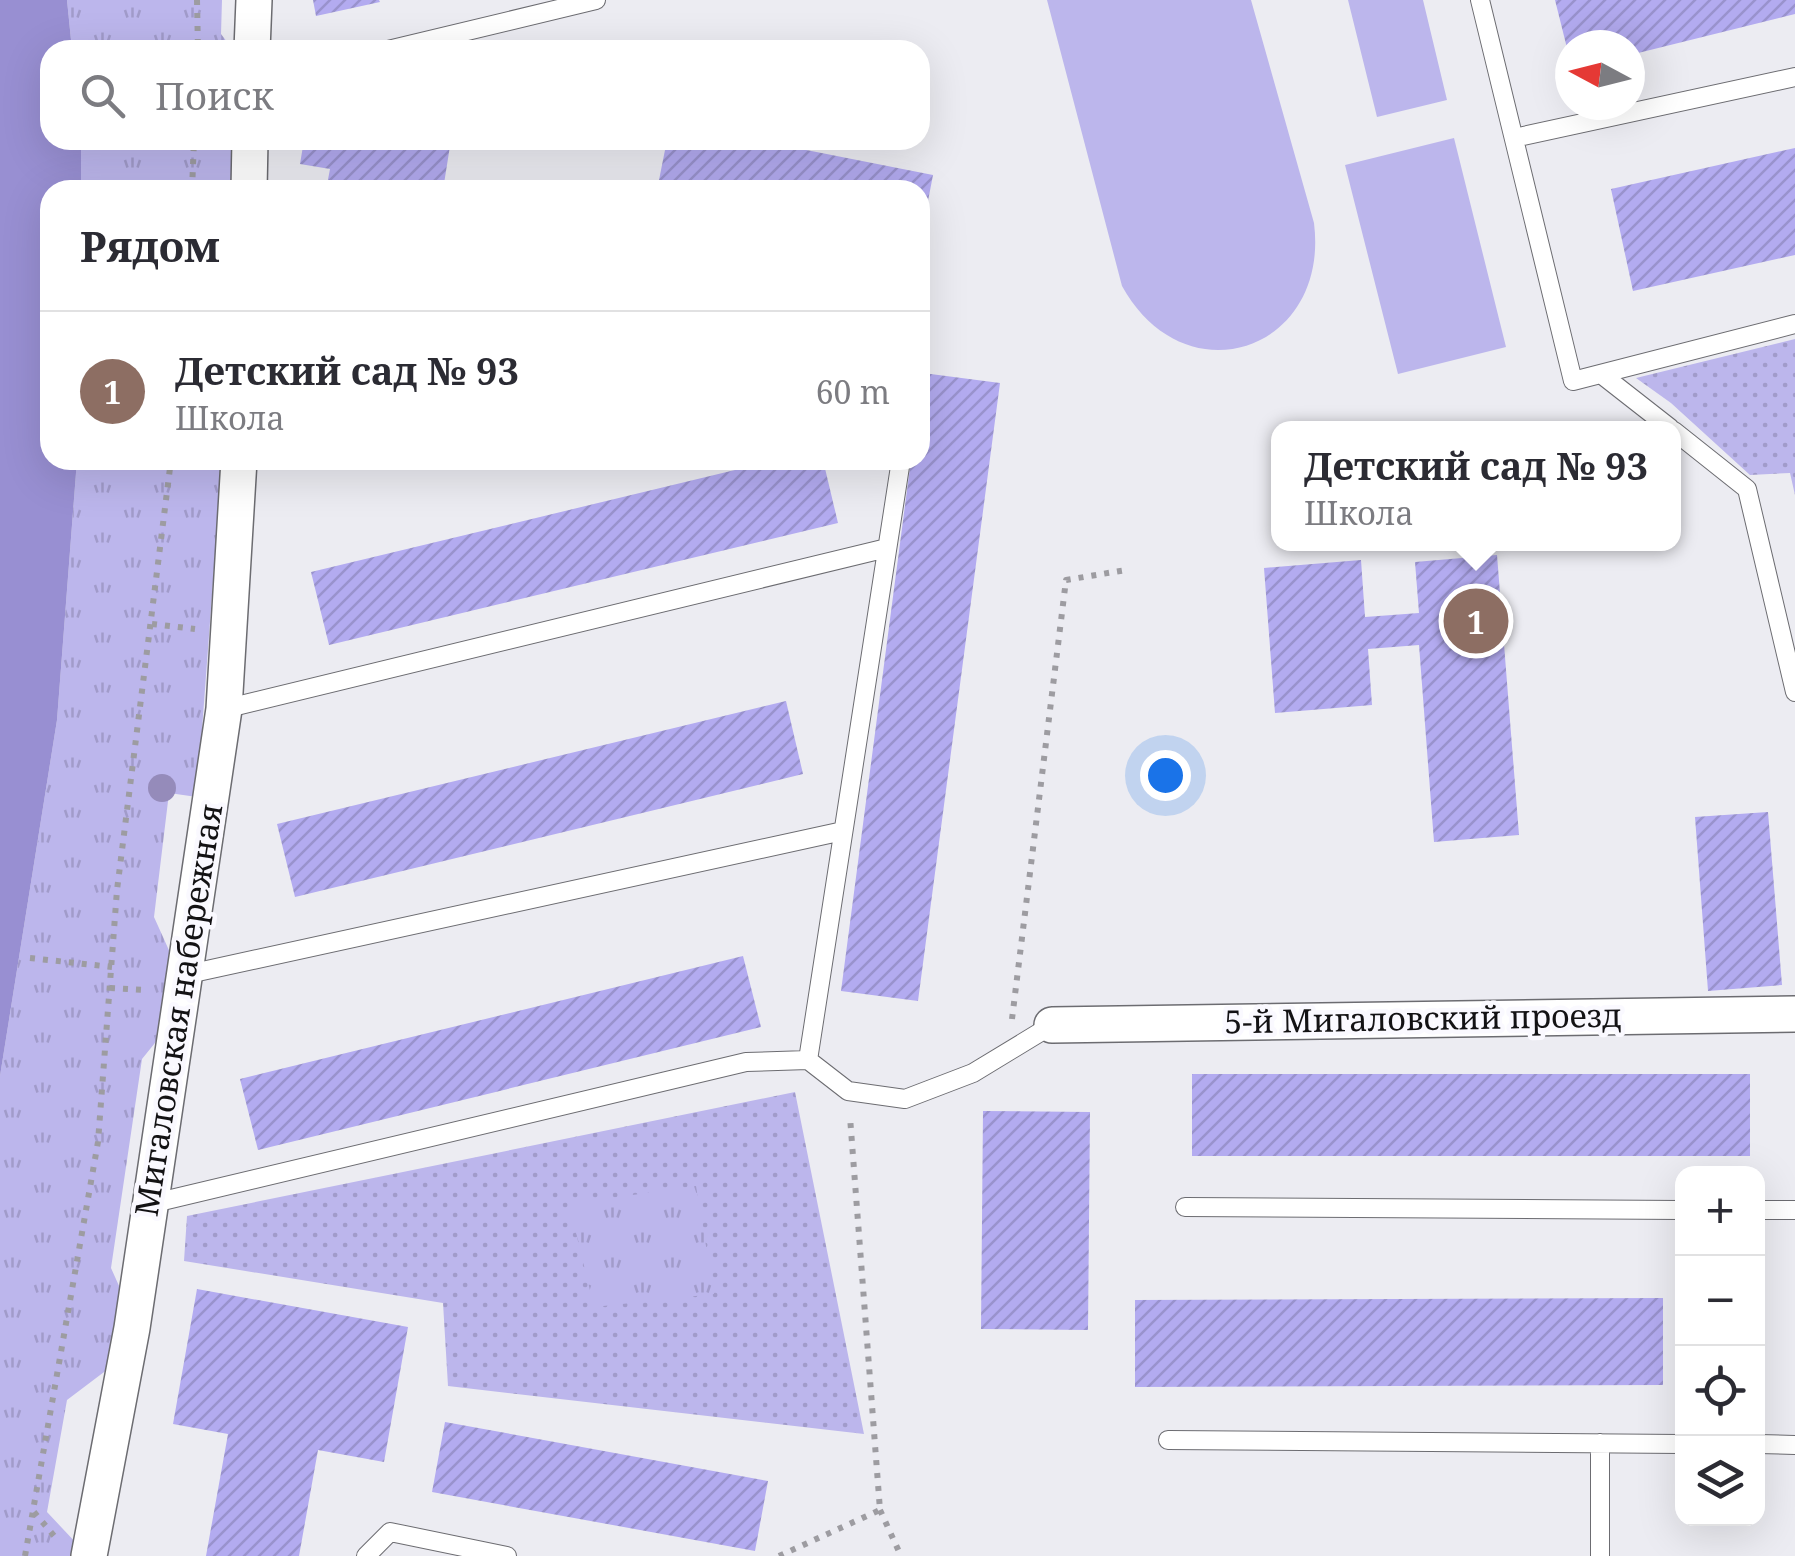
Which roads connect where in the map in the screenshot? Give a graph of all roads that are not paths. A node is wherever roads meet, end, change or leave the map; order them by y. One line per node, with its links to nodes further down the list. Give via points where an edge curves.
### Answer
1 (254, 0): 4 (street)
2 (596, 0): 5 (lane)
3 (1480, 0): 7 (lane)
4 (252, 40)
5 (430, 40)
6 (1795, 78): 7 (lane)
7 (1514, 138): 11 (lane, via 1572,381)
8 (250, 150): 9 (street)
9 (249, 180)
10 (1795, 324): 11 (lane)
11 (1601, 374): 12 (lane)
12 (1661, 421)
13 (1681, 437): 17 (lane, via 1747,489)
14 (239, 470): 18 (street, Мигаловская набережная)
15 (899, 470): 16 (lane)
16 (887, 548): 18 (lane); 19 (lane)
17 (1795, 692)
18 (224, 708): 20 (street, Мигаловская набережная)
19 (844, 831): 20 (lane); 23 (lane)
20 (184, 975): 24 (street, Мигаловская набережная)
21 (1795, 1014): 22 (street, 5-й Мигаловский проезд)
22 (1052, 1025): 23 (lane, via 974,1072 905,1099 848,1091)
23 (808, 1060): 24 (lane, via 746,1062)
24 (150, 1204): 34 (street, Мигаловская набережная)
25 (1185, 1207): 26 (lane)
26 (1675, 1210)
27 (1765, 1210): 28 (lane)
28 (1795, 1210)
29 (1168, 1440): 30 (lane)
30 (1600, 1443): 31 (lane); 37 (lane)
31 (1675, 1444)
32 (1765, 1444): 33 (lane)
33 (1795, 1444)
34 (89, 1556)
35 (366, 1556): 36 (lane, via 390,1532)
36 (507, 1556)
37 (1600, 1556)

